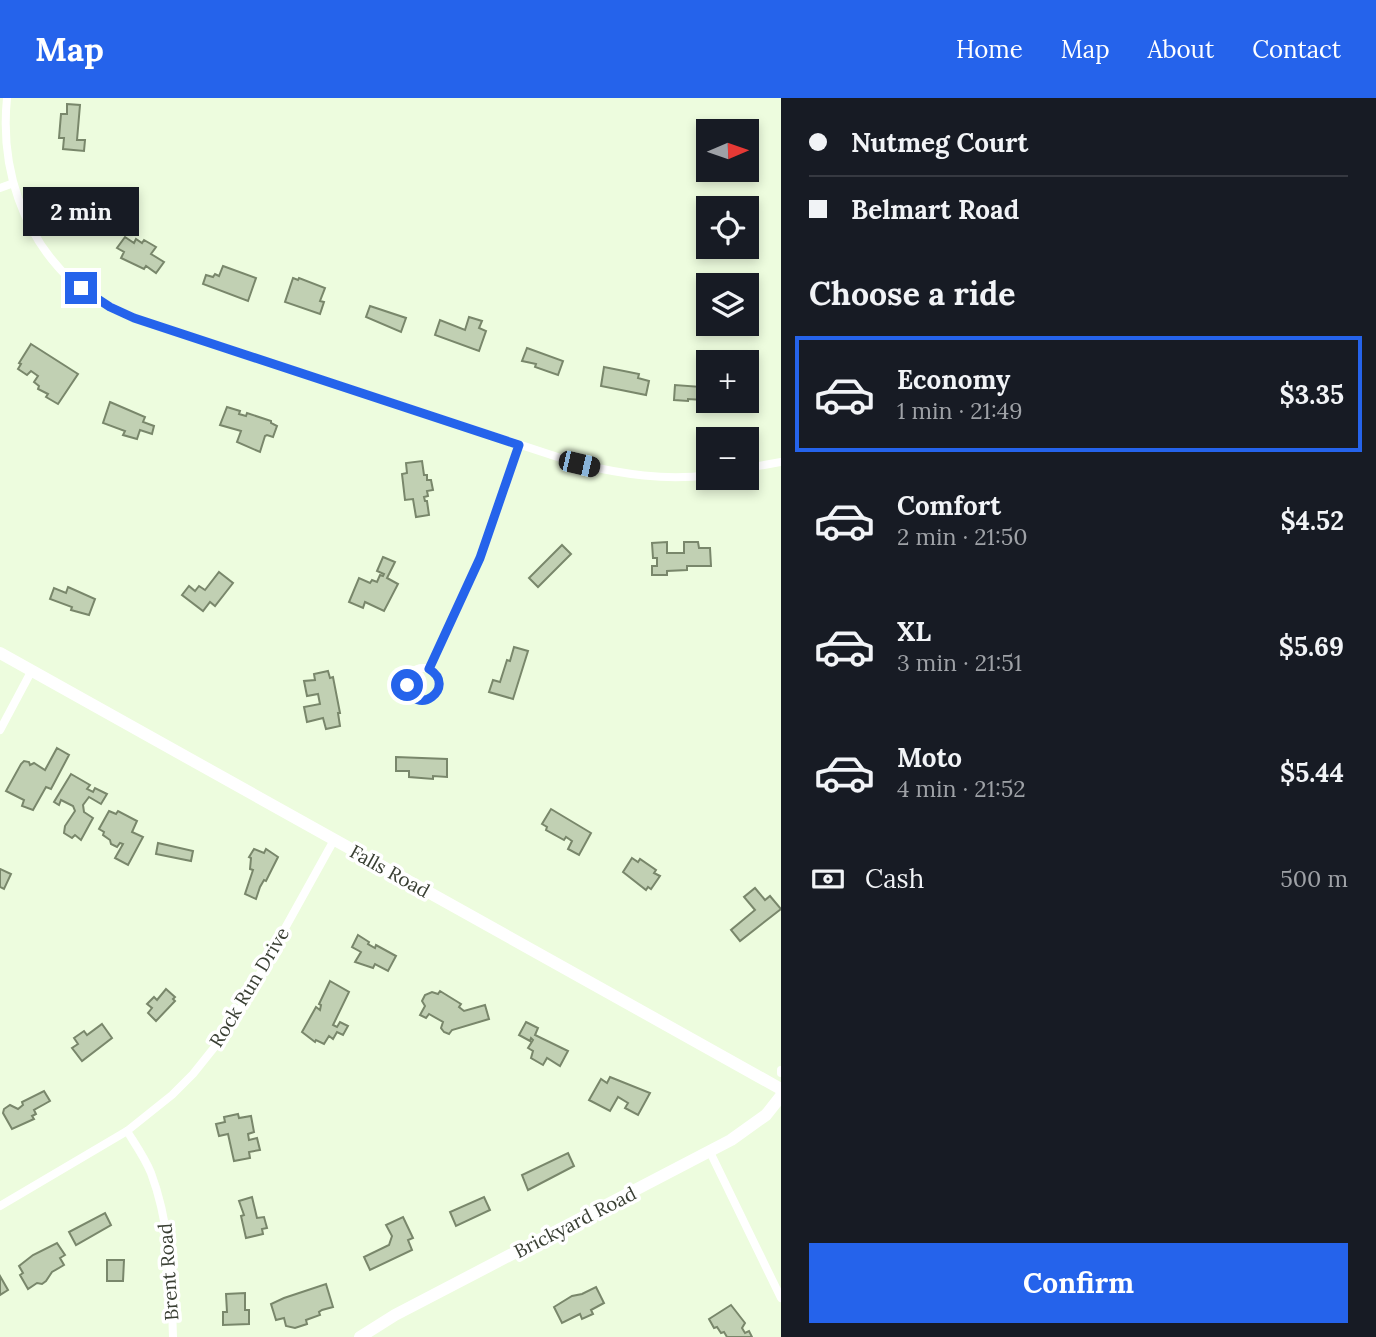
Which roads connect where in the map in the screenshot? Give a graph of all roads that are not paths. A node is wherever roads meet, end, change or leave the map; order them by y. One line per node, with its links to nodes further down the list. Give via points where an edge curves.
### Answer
1 (7, 98): 2 (street, via 4,136)
2 (11, 184): 3 (street); 4 (street, via 30,230 52,261 110,307)
3 (0, 188)
4 (519, 445): 7 (street, via 611,472); 9 (street, via 480,558)
5 (781, 461): 6 (street)
6 (759, 466)
7 (696, 475)
8 (0, 653): 10 (main road, Falls Road)
9 (429, 669): 9 (street, via 418,668 410,674 408,690 415,698 425,700 437,691 439,681)
10 (33, 670): 11 (street); 12 (main road, Falls Road)
11 (0, 730)
12 (334, 840): 13 (main road, Falls Road); 17 (street, Rock Run Drive, via 229,1029 172,1095)
13 (781, 1089)
14 (781, 1096): 16 (main road, Brickyard Road)
15 (781, 1110): 16 (main road)
16 (766, 1115): 18 (main road, Brickyard Road)
17 (127, 1131): 19 (street, Rock Run Drive); 21 (street, Brent Road, via 150,1170 165,1215)
18 (710, 1152): 20 (street); 22 (main road, Brickyard Road)
19 (0, 1206)
20 (781, 1298)
21 (173, 1337)
22 (360, 1337)

